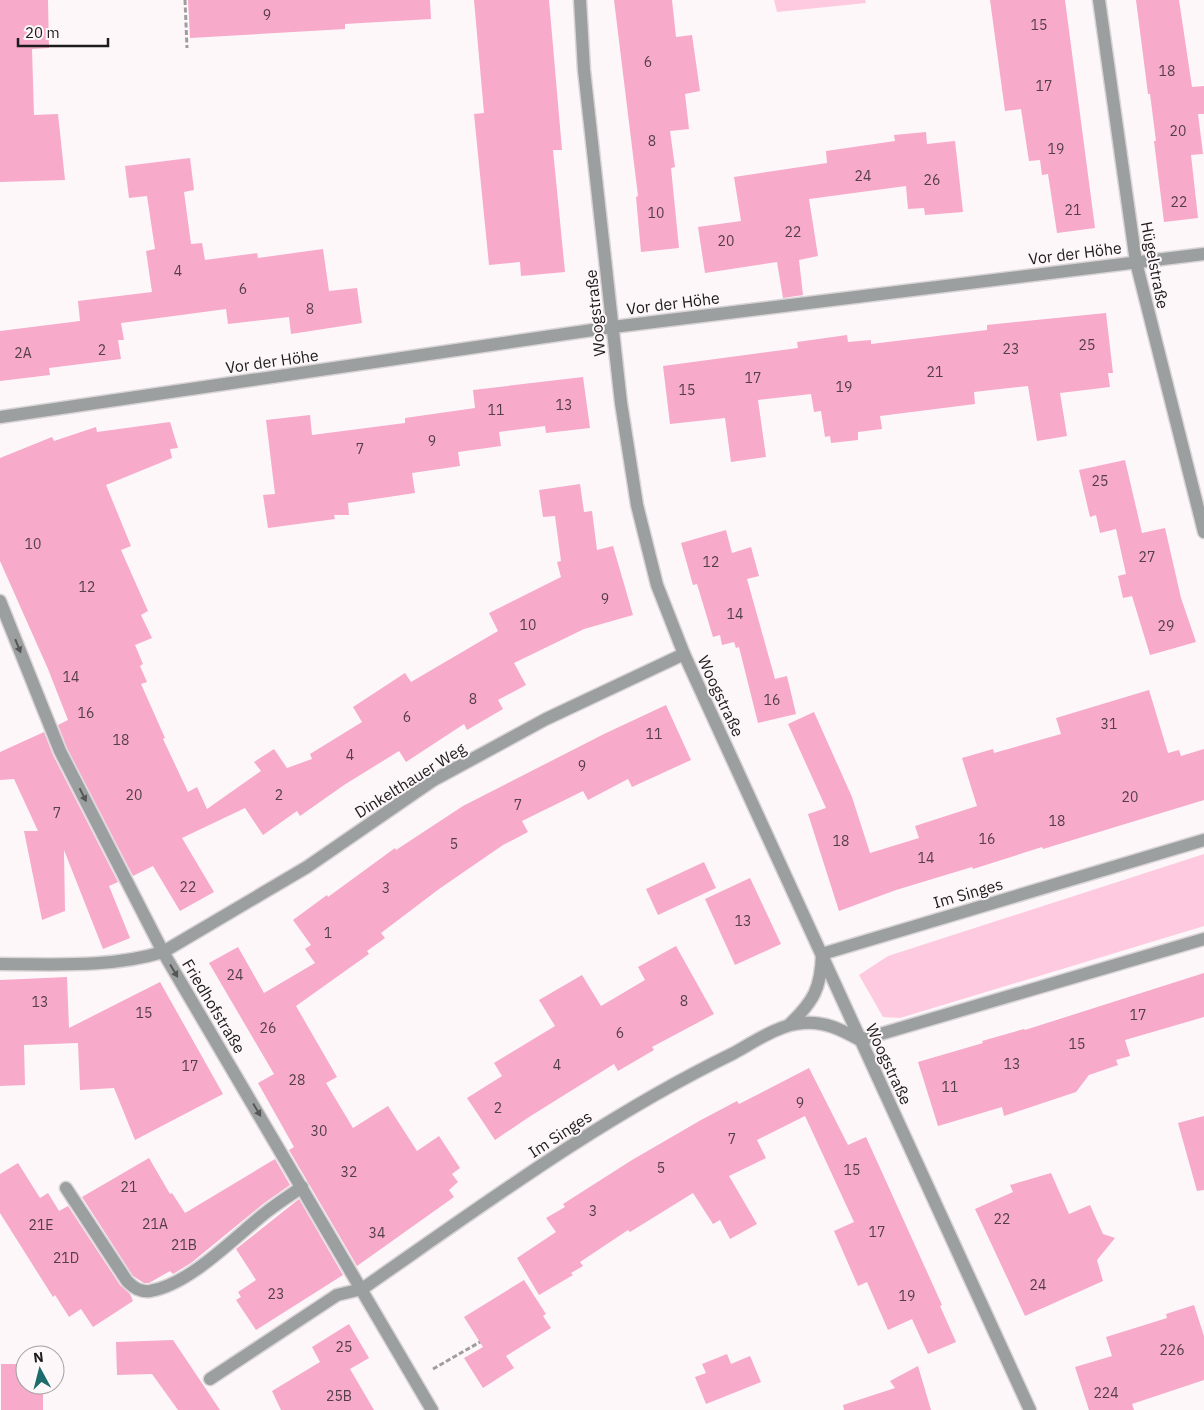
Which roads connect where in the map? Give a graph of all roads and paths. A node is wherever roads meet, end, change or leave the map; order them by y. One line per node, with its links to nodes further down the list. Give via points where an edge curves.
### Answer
1 (185, 0): 4 (path)
2 (580, 0): 7 (street, Woogstraße, via 584,70)
3 (1099, 0): 6 (street, Hügelstraße)
4 (187, 48)
5 (1204, 254): 6 (street, Vor der Höhe)
6 (1136, 262): 7 (street, Vor der Höhe); 9 (street, Hügelstraße)
7 (613, 327): 8 (street, Vor der Höhe); 11 (street, Woogstraße, via 637,505 657,585)
8 (0, 417)
9 (1204, 532)
10 (0, 601): 14 (street, Friedhofstraße, one-way to 14, via 60,751)
11 (684, 654): 14 (street, Dinkelthauer Weg, via 546,719 432,781 307,867); 15 (street, Woogstraße)
12 (1204, 840): 15 (street, Im Singes)
13 (1204, 939): 18 (street)
14 (163, 952): 16 (street, Dinkelthauer Weg, via 101,964); 19 (street, Friedhofstraße, one-way to 19)
15 (822, 954): 17 (street, Im Singes, via 817,992 806,1009); 18 (street, Woogstraße)
16 (0, 964)
17 (787, 1026): 18 (street, Im Singes, via 802,1023 837,1027); 21 (street, Im Singes, via 653,1096 577,1142)
18 (860, 1040): 26 (street, Woogstraße)
19 (302, 1187): 20 (street, via 210,1260 149,1291 134,1288 127,1281); 21 (street, Friedhofstraße)
20 (66, 1188)
21 (362, 1289): 23 (street, Im Singes, via 337,1296); 24 (street, Friedhofstraße)
22 (480, 1342): 24 (path)
23 (210, 1379)
24 (415, 1380): 25 (street, Friedhofstraße)
25 (432, 1410)
26 (1030, 1410)

